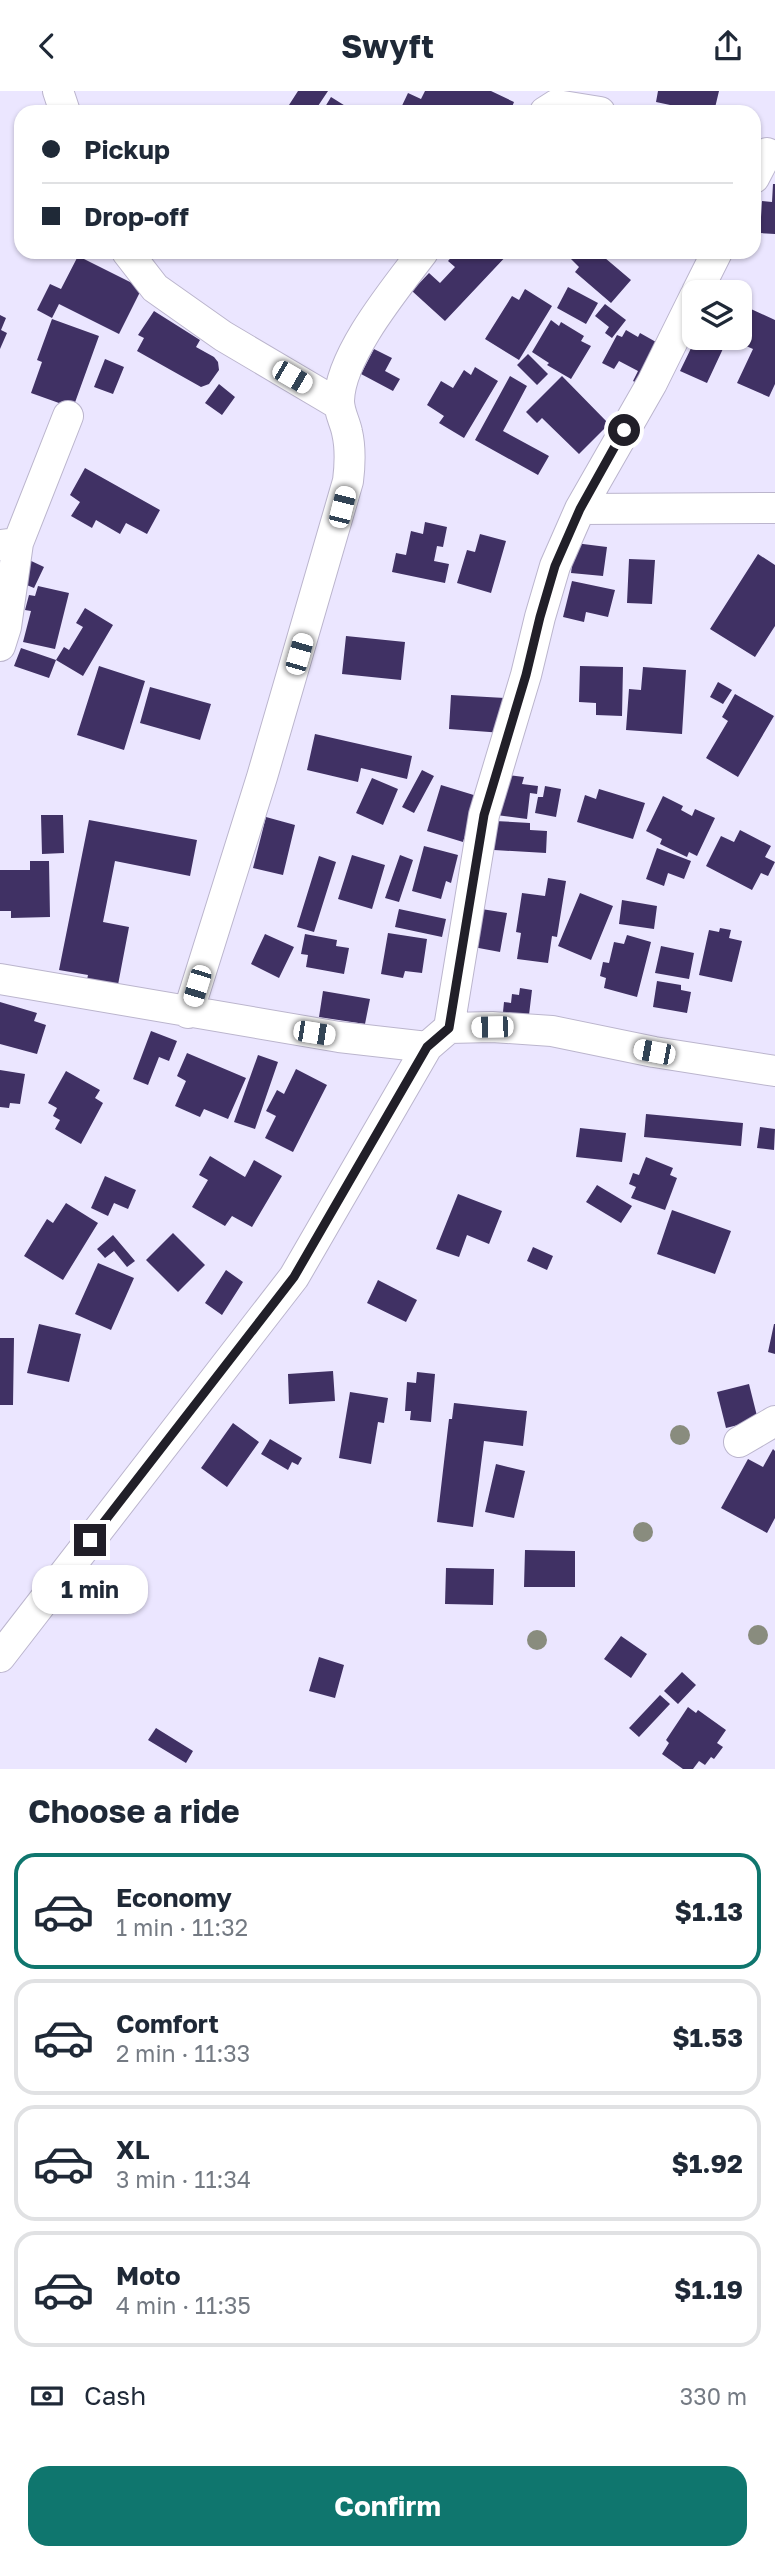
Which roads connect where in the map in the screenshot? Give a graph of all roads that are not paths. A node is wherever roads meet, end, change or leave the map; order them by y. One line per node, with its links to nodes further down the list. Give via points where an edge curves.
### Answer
1 (132, 259): 6 (street, via 155,288 223,337)
2 (418, 259): 6 (street, via 362,339 341,378)
3 (714, 259): 4 (street)
4 (703, 280)
5 (682, 322): 9 (street)
6 (338, 404): 13 (street, via 350,459 342,507)
7 (68, 416): 10 (street)
8 (775, 508): 9 (street)
9 (580, 509): 14 (street, via 555,566 484,815)
10 (9, 544): 11 (street, via 6,627)
11 (0, 646)
12 (0, 979): 13 (street)
13 (188, 1013): 14 (street, via 339,1037)
14 (438, 1038): 15 (street, via 492,1027 552,1031); 18 (street, via 294,1277)
15 (775, 1071)
16 (775, 1421): 17 (street)
17 (739, 1442)
18 (0, 1657)

